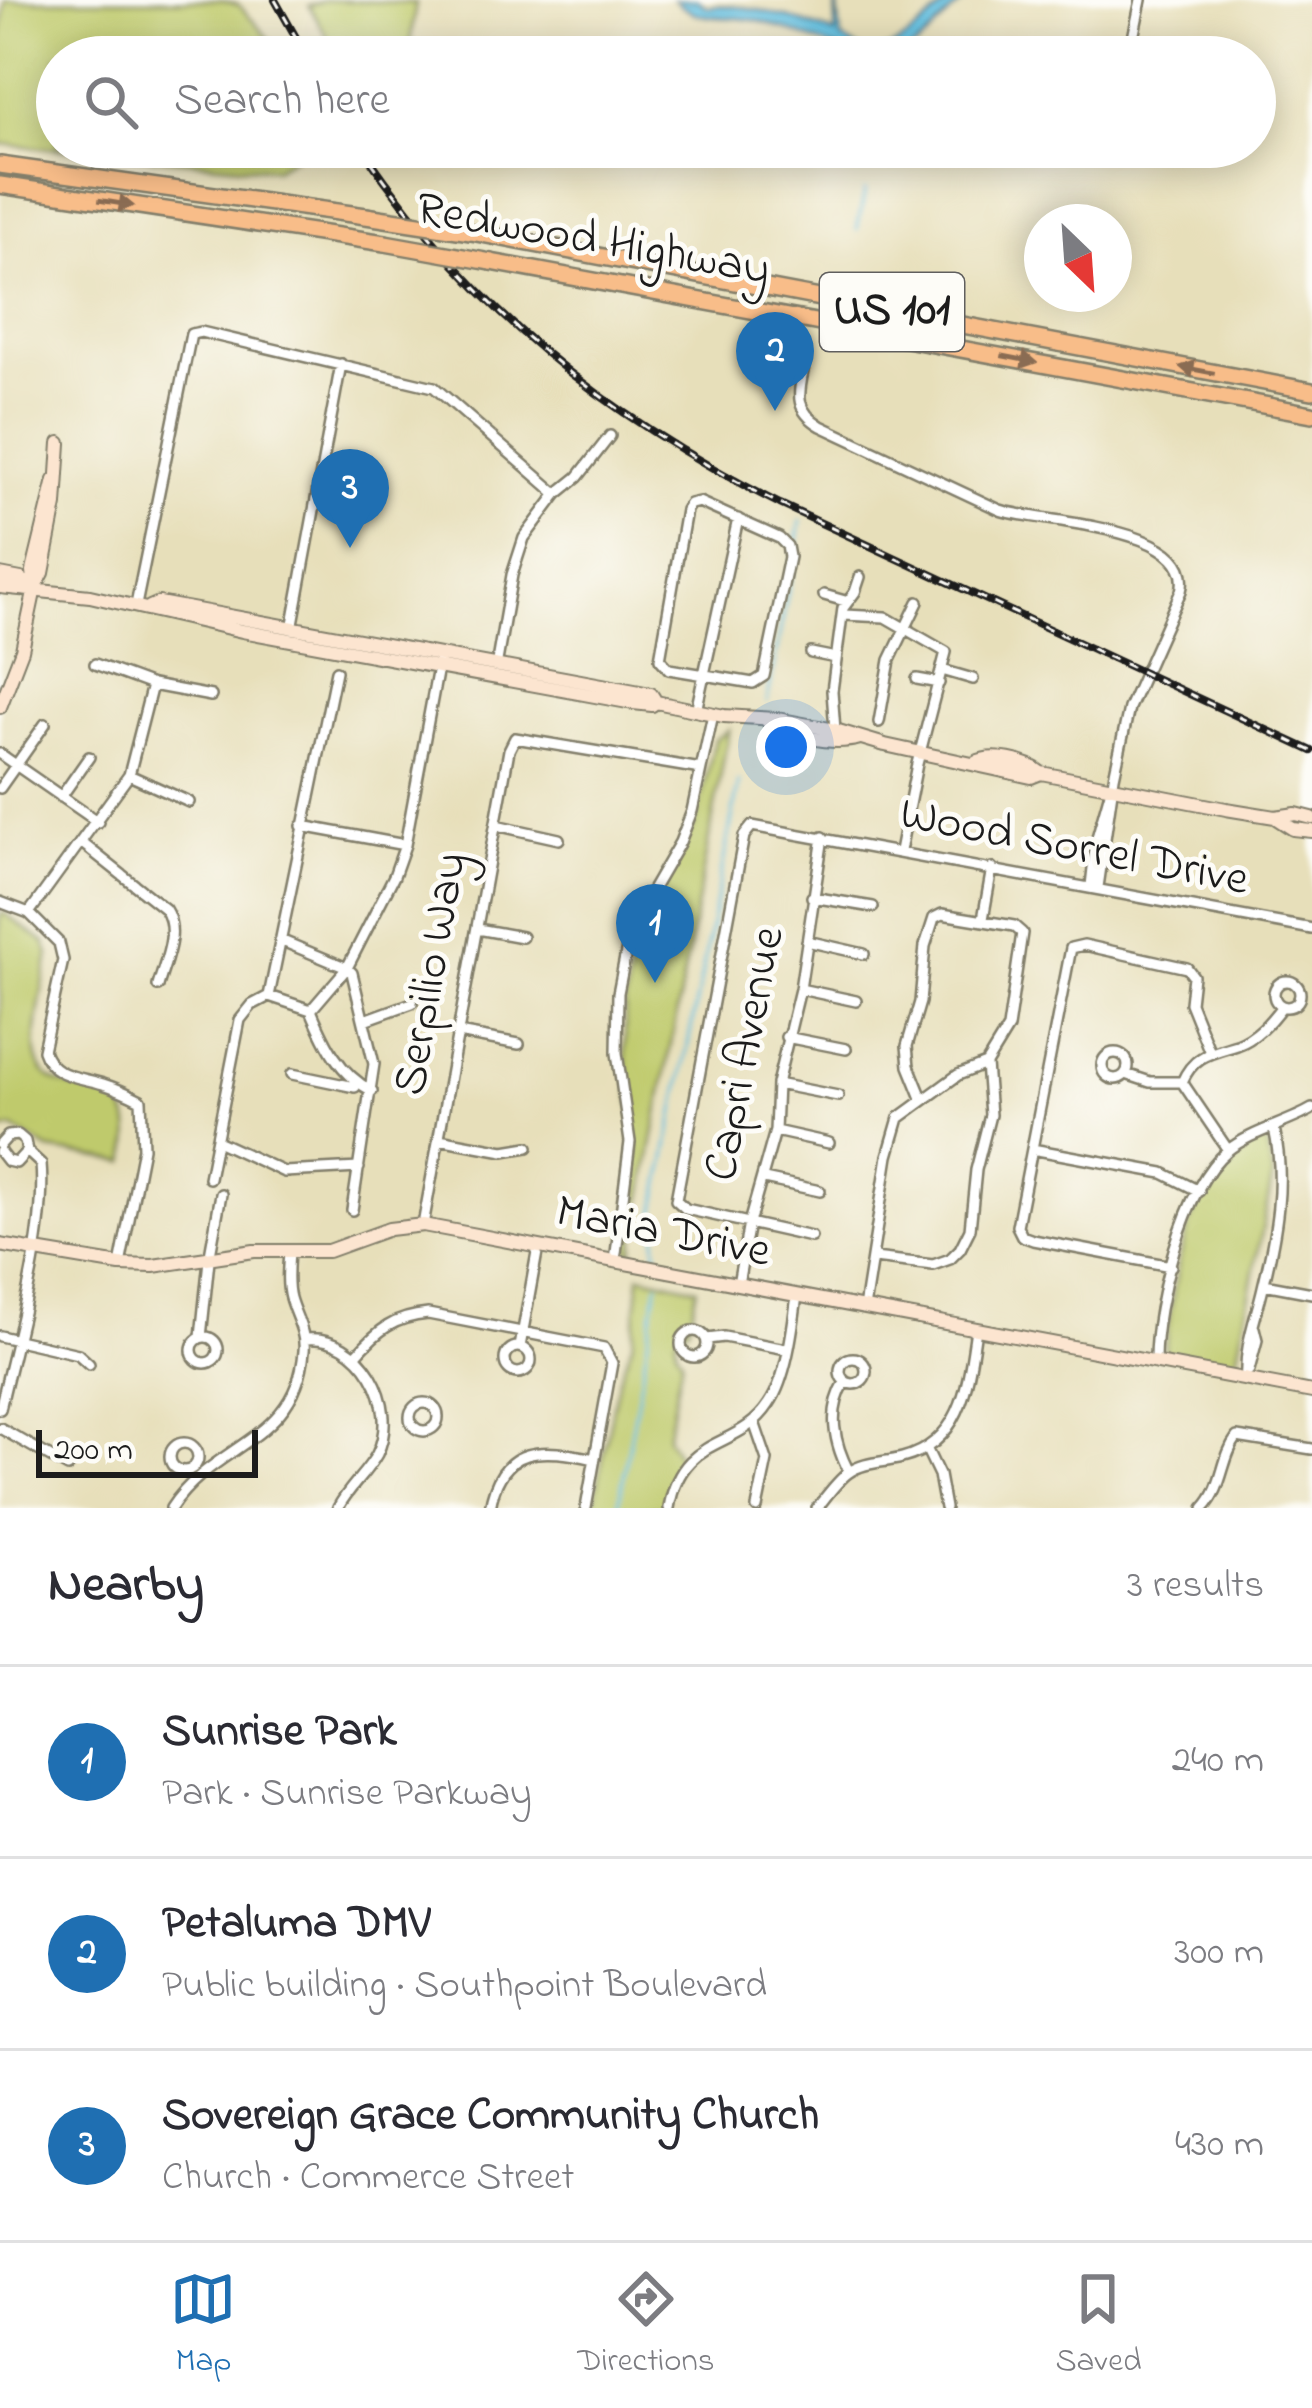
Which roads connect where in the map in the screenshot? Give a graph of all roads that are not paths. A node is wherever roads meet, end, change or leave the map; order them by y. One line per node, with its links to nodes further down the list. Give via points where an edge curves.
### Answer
1 (1141, 0): 2 (street)
2 (1134, 36)
3 (0, 165): 7 (highway, Redwood Highway / US 101, one-way to 3, bridge, via 472,232)
4 (0, 185): 8 (highway, Redwood Highway / US 101, one-way to 8, bridge, via 385,243)
5 (806, 356): 52 (street, via 799,403 821,426 1000,510 1127,532 1178,563 1181,591 1129,708)
6 (341, 364): 11 (street, via 434,387); 20 (street, via 191,334); 23 (street)
7 (1312, 391)
8 (1312, 414)
9 (610, 436): 11 (street)
10 (60, 442): 16 (street, via 56,505)
11 (557, 494): 30 (street, via 522,542)
12 (737, 519): 31 (street); 31 (street, via 788,546 781,596 764,676 753,683); 31 (street, via 699,502 686,510 658,653 669,669)
13 (0, 575): 16 (street)
14 (860, 577): 18 (street)
15 (0, 587): 16 (street)
16 (35, 588): 20 (street); 37 (street)
17 (824, 595): 18 (street)
18 (845, 602): 21 (street)
19 (918, 602): 22 (street)
20 (143, 606): 23 (street)
21 (844, 614): 22 (street, via 885,617); 25 (street)
22 (906, 629): 28 (street, via 944,648); 41 (street, via 890,660)
23 (291, 633): 26 (street)
24 (811, 653): 25 (street)
25 (836, 658): 43 (street)
26 (439, 660): 30 (street); 64 (street)
27 (95, 664): 35 (street)
28 (942, 670): 33 (street); 34 (street)
29 (336, 671): 59 (street)
30 (495, 672): 38 (street)
31 (704, 676): 38 (street)
32 (917, 679): 34 (street)
33 (973, 680)
34 (939, 683): 45 (street)
35 (152, 685): 36 (street); 50 (street)
36 (211, 696)
37 (0, 706)
38 (696, 711): 39 (street)
39 (713, 714): 40 (street); 49 (street)
40 (766, 721): 43 (street); 44 (street, via 831,740)
41 (879, 722)
42 (45, 724): 48 (street)
43 (835, 730): 44 (street)
44 (860, 738): 45 (street)
45 (920, 753): 52 (street, via 1033,765); 65 (street)
46 (0, 754): 48 (street)
47 (89, 757): 53 (street)
48 (16, 766): 51 (street); 53 (street)
49 (701, 769): 58 (street, Serpilio Way, via 515,738); 128 (street, via 680,842 628,947 618,993 630,1142)
50 (129, 776): 54 (street); 57 (street)
51 (0, 788)
52 (1112, 788): 55 (street); 67 (street)
53 (62, 797): 57 (street)
54 (189, 802)
55 (1275, 817): 56 (street); 60 (street)
56 (1312, 818)
57 (98, 822): 63 (street)
58 (496, 825): 62 (street); 73 (street, Serpilio Way)
59 (302, 826): 64 (street); 76 (street)
60 (1312, 831)
61 (823, 837): 65 (street, Wood Sorrel Drive); 68 (street, Capri Avenue); 119 (street, Wood Sorrel Drive, via 759,824 746,830 724,936 676,1200)
62 (559, 839)
63 (82, 843): 71 (street); 80 (street, via 172,919)
64 (405, 845): 79 (street)
65 (899, 851): 66 (street, Wood Sorrel Drive)
66 (992, 868): 67 (street, Wood Sorrel Drive); 72 (street)
67 (1095, 887): 74 (street, Wood Sorrel Drive)
68 (812, 896): 70 (street); 77 (street, Capri Avenue)
69 (0, 902): 71 (street)
70 (873, 908)
71 (29, 913): 129 (street, via 63,960 47,1062 141,1100 142,1148)
72 (982, 919): 93 (street, via 1022,933 1008,1028); 100 (street, via 942,914 930,929 907,1046)
73 (478, 928): 75 (street); 88 (street, Serpilio Way)
74 (1312, 929)
75 (522, 937)
76 (280, 940): 79 (street); 82 (street)
77 (807, 941): 78 (street); 81 (street, Capri Avenue)
78 (864, 954)
79 (347, 968): 86 (street); 87 (street)
80 (158, 986)
81 (800, 988): 83 (street); 89 (street, Capri Avenue)
82 (269, 996): 86 (street); 105 (street, via 240,1020)
83 (856, 1001)
84 (412, 1004): 87 (street)
85 (1282, 1006): 92 (street, via 1258,1033)
86 (311, 1010): 98 (street, via 352,1081)
87 (365, 1019): 98 (street)
88 (458, 1033): 90 (street); 104 (street, Serpilio Way)
89 (786, 1037): 91 (street); 97 (street, Capri Avenue)
90 (519, 1044)
91 (846, 1048)
92 (1209, 1050): 96 (street); 109 (street, via 1190,1003 1187,968 1070,948)
93 (986, 1064): 100 (street); 126 (street, via 990,1115 960,1250 933,1265)
94 (292, 1073): 98 (street)
95 (1126, 1074): 96 (street)
96 (1182, 1082): 111 (street)
97 (777, 1084): 99 (street); 103 (street, Capri Avenue)
98 (372, 1091): 112 (street)
99 (838, 1096)
100 (922, 1098): 126 (street, via 891,1138)
101 (1312, 1109): 102 (street)
102 (1274, 1128): 111 (street); 132 (street, via 1282,1188)
103 (775, 1131): 106 (street); 114 (street, Capri Avenue)
104 (439, 1139): 107 (street, via 504,1151); 120 (street, Serpilio Way)
105 (217, 1141): 112 (street, via 284,1172); 113 (street)
106 (829, 1142)
107 (528, 1147)
108 (0, 1149): 110 (street, via 16,1162); 110 (street, via 18,1136)
109 (1032, 1149): 116 (street, via 1163,1173); 130 (street, via 1017,1226 1022,1236)
110 (27, 1150): 124 (street, via 42,1176)
111 (1228, 1150): 116 (street)
112 (359, 1168): 118 (street)
113 (209, 1178)
114 (764, 1179): 115 (street); 119 (street, Capri Avenue)
115 (820, 1190)
116 (1198, 1191): 130 (street)
117 (221, 1194): 127 (street)
118 (352, 1210)
119 (749, 1223): 121 (street); 131 (street, Capri Avenue)
120 (423, 1225): 123 (street, Maria Drive); 125 (street, Maria Drive, via 389,1228 328,1251)
121 (811, 1237)
122 (0, 1246): 124 (street, Maria Drive)
123 (538, 1246): 128 (street, Maria Drive); 137 (street)
124 (33, 1252): 129 (street, Maria Drive); 140 (street)
125 (289, 1252): 127 (street, Maria Drive); 141 (street, via 289,1295)
126 (874, 1258): 135 (street)
127 (208, 1260): 129 (street, Maria Drive); 139 (street)
128 (615, 1261): 131 (street, Maria Drive)
129 (120, 1264)
130 (1171, 1266): 146 (street)
131 (738, 1284): 134 (street, Maria Drive)
132 (1264, 1284): 133 (street); 148 (street)
133 (1312, 1293)
134 (797, 1295): 135 (street, Maria Drive); 144 (street)
135 (864, 1308): 136 (street, Maria Drive)
136 (976, 1329): 146 (street, Maria Drive); 157 (street, via 956,1420)
137 (523, 1333): 143 (street); 145 (street, via 408,1316 387,1324); 158 (street, via 610,1355)
138 (0, 1336): 140 (street)
139 (201, 1337)
140 (15, 1339): 147 (street); 151 (street)
141 (305, 1339): 145 (street, via 330,1340); 162 (street, via 296,1389 279,1419 195,1472)
142 (707, 1340): 144 (street)
143 (520, 1347)
144 (786, 1349): 154 (street, via 781,1382)
145 (356, 1355): 153 (street)
146 (1155, 1360): 148 (street, Maria Drive)
147 (89, 1364)
148 (1246, 1379): 150 (street, Maria Drive)
149 (845, 1382): 160 (street, via 834,1441)
150 (1312, 1392)
151 (0, 1409)
152 (410, 1416): 153 (street)
153 (384, 1418): 163 (street, via 377,1453)
154 (754, 1422): 166 (street, via 694,1457 674,1483); 167 (street, via 766,1460)
155 (0, 1428): 159 (street)
156 (1312, 1449): 161 (street, via 1237,1437)
157 (926, 1450): 160 (street); 169 (street)
158 (595, 1459): 164 (street, via 531,1452 500,1474); 165 (street)
159 (68, 1467)
160 (849, 1472): 168 (street)
161 (1212, 1506)
162 (172, 1508)
163 (338, 1508)
164 (490, 1508)
165 (586, 1508)
166 (669, 1508)
167 (757, 1508)
168 (817, 1508)
169 (945, 1508)

